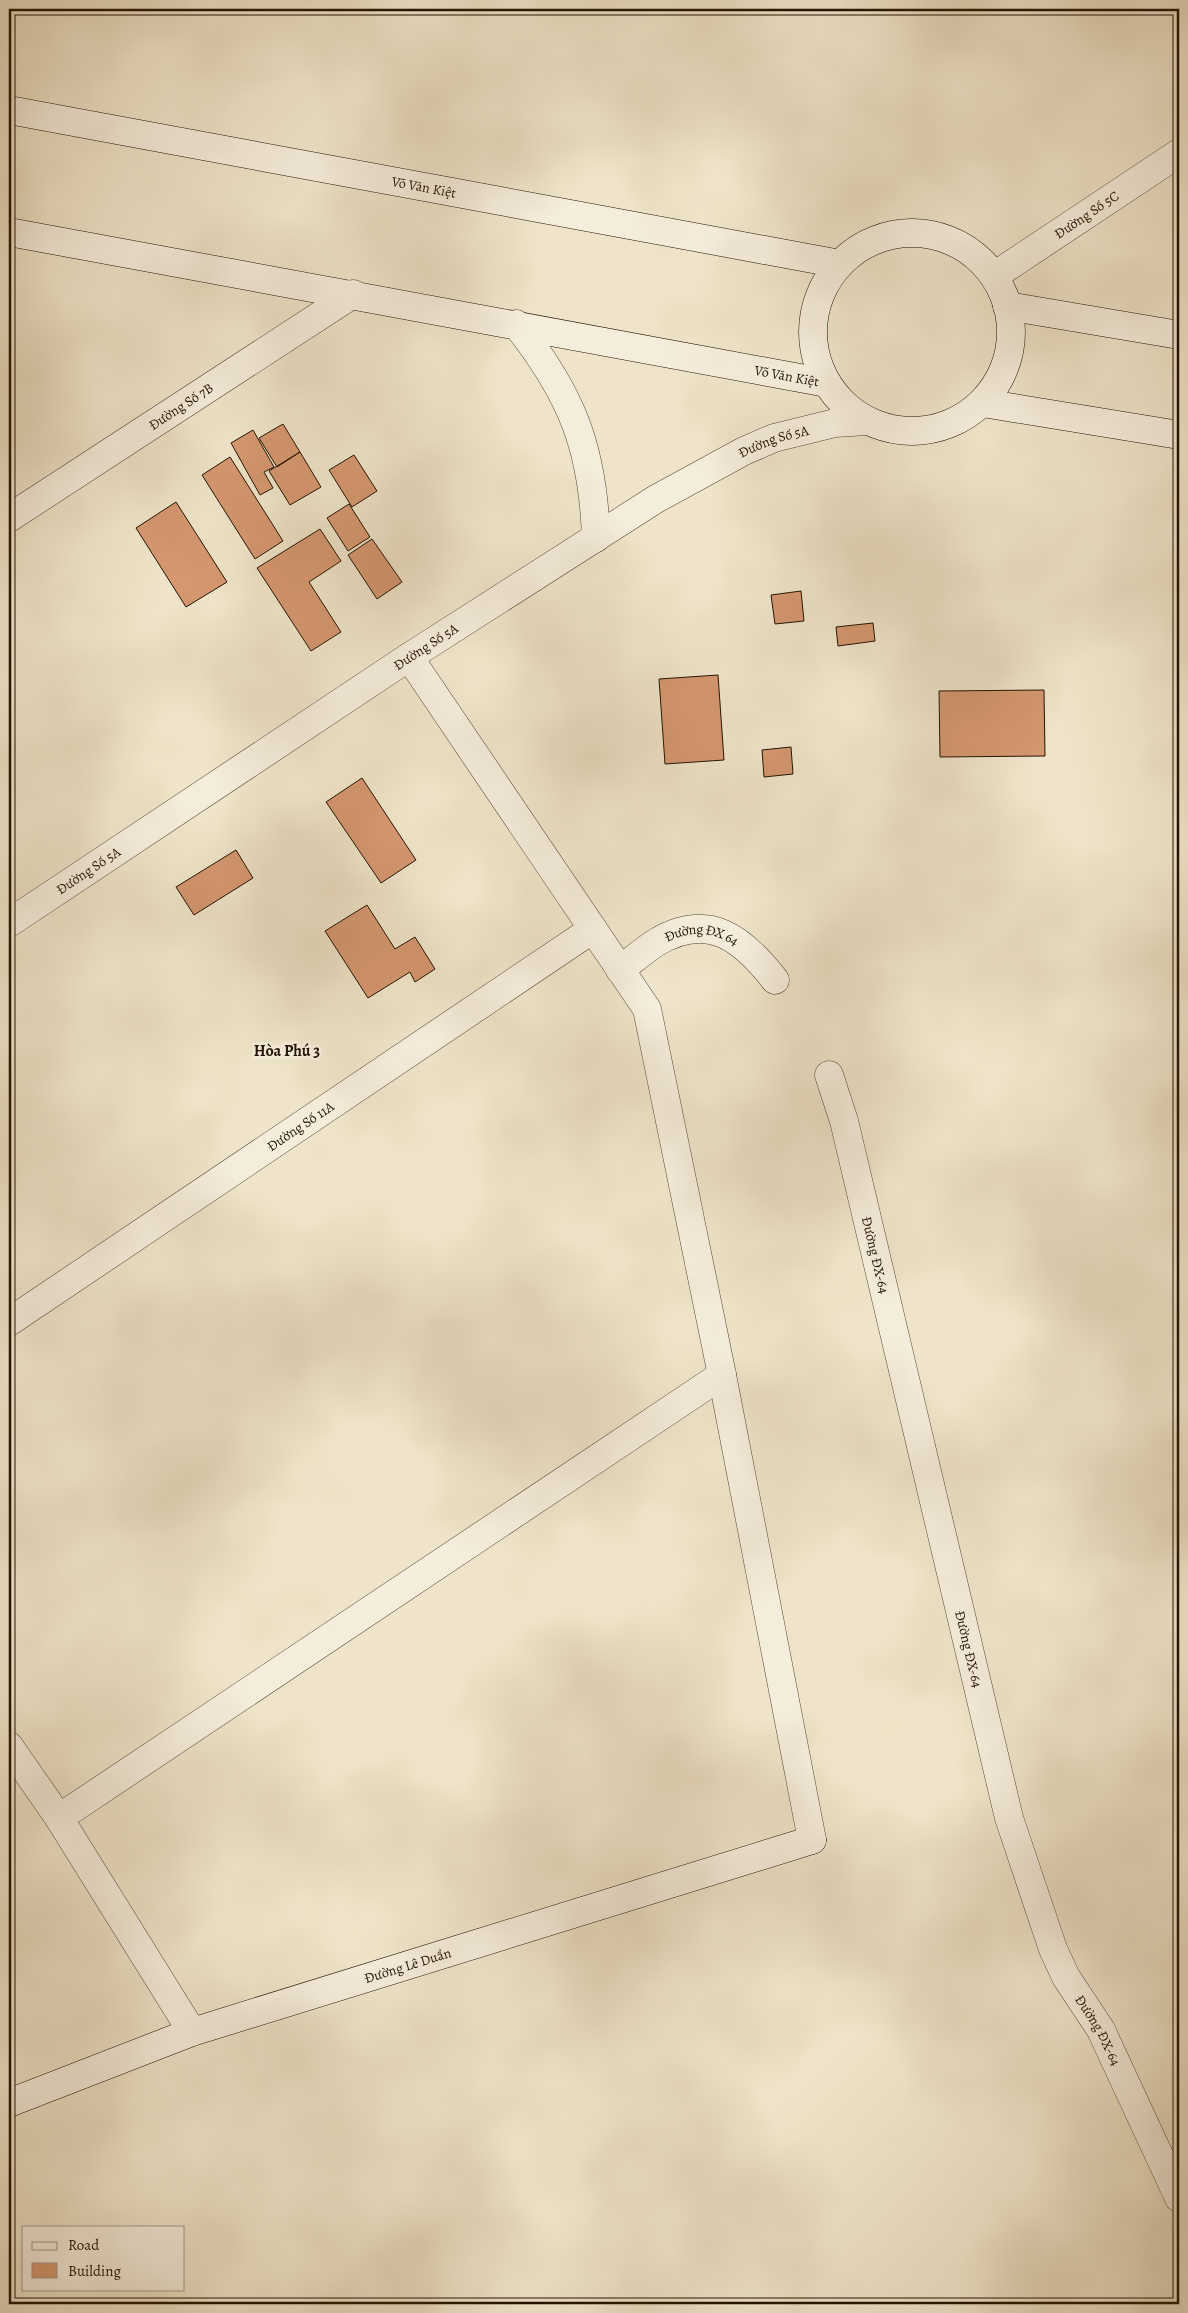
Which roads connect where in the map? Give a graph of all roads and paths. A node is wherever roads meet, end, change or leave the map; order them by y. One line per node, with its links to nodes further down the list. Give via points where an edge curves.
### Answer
1 (9, 110): 4 (street, Võ Văn Kiệt)
2 (1179, 154): 5 (street, Đường Số 5C)
3 (9, 232): 6 (street, Võ Văn Kiệt)
4 (840, 264): 5 (street, via 856,249 887,235 922,233 955,242 983,262); 10 (street, via 831,273 816,304 812,338 820,372)
5 (994, 276): 7 (street)
6 (353, 294): 8 (street, Võ Văn Kiệt); 14 (street, Đường Số 7B)
7 (1007, 306): 9 (street); 11 (street, via 1011,316 1011,348 1001,377)
8 (516, 324): 10 (street, Võ Văn Kiệt); 15 (street, via 561,387 577,422 588,460)
9 (1179, 335)
10 (827, 382): 12 (street, via 839,400)
11 (983, 403): 12 (street, via 958,420 928,430 897,430); 13 (street)
12 (867, 421): 15 (street, Đường Số 5A, via 836,423 774,438 656,499)
13 (1179, 436)
14 (9, 518)
15 (596, 538): 16 (street, Đường Số 5A)
16 (409, 657): 17 (street, Đường Số 5A); 18 (street)
17 (9, 923)
18 (593, 929): 19 (street); 22 (street, Đường Số 11A)
19 (620, 970): 20 (street, Đường ĐX 64, via 657,942 682,930 706,929 729,936 754,954); 23 (street, via 647,1009)
20 (775, 980)
21 (828, 1075): 28 (street, Đường ĐX-64, via 844,1121 1008,1818 1053,1949 1066,1977 1101,2030)
22 (9, 1322)
23 (722, 1375): 25 (street); 26 (street, Đường Lê Duẩn, via 812,1840)
24 (9, 1746): 25 (street)
25 (59, 1818): 26 (street)
26 (192, 2032): 27 (street, Đường Lê Duẩn)
27 (9, 2103)
28 (1179, 2198)

